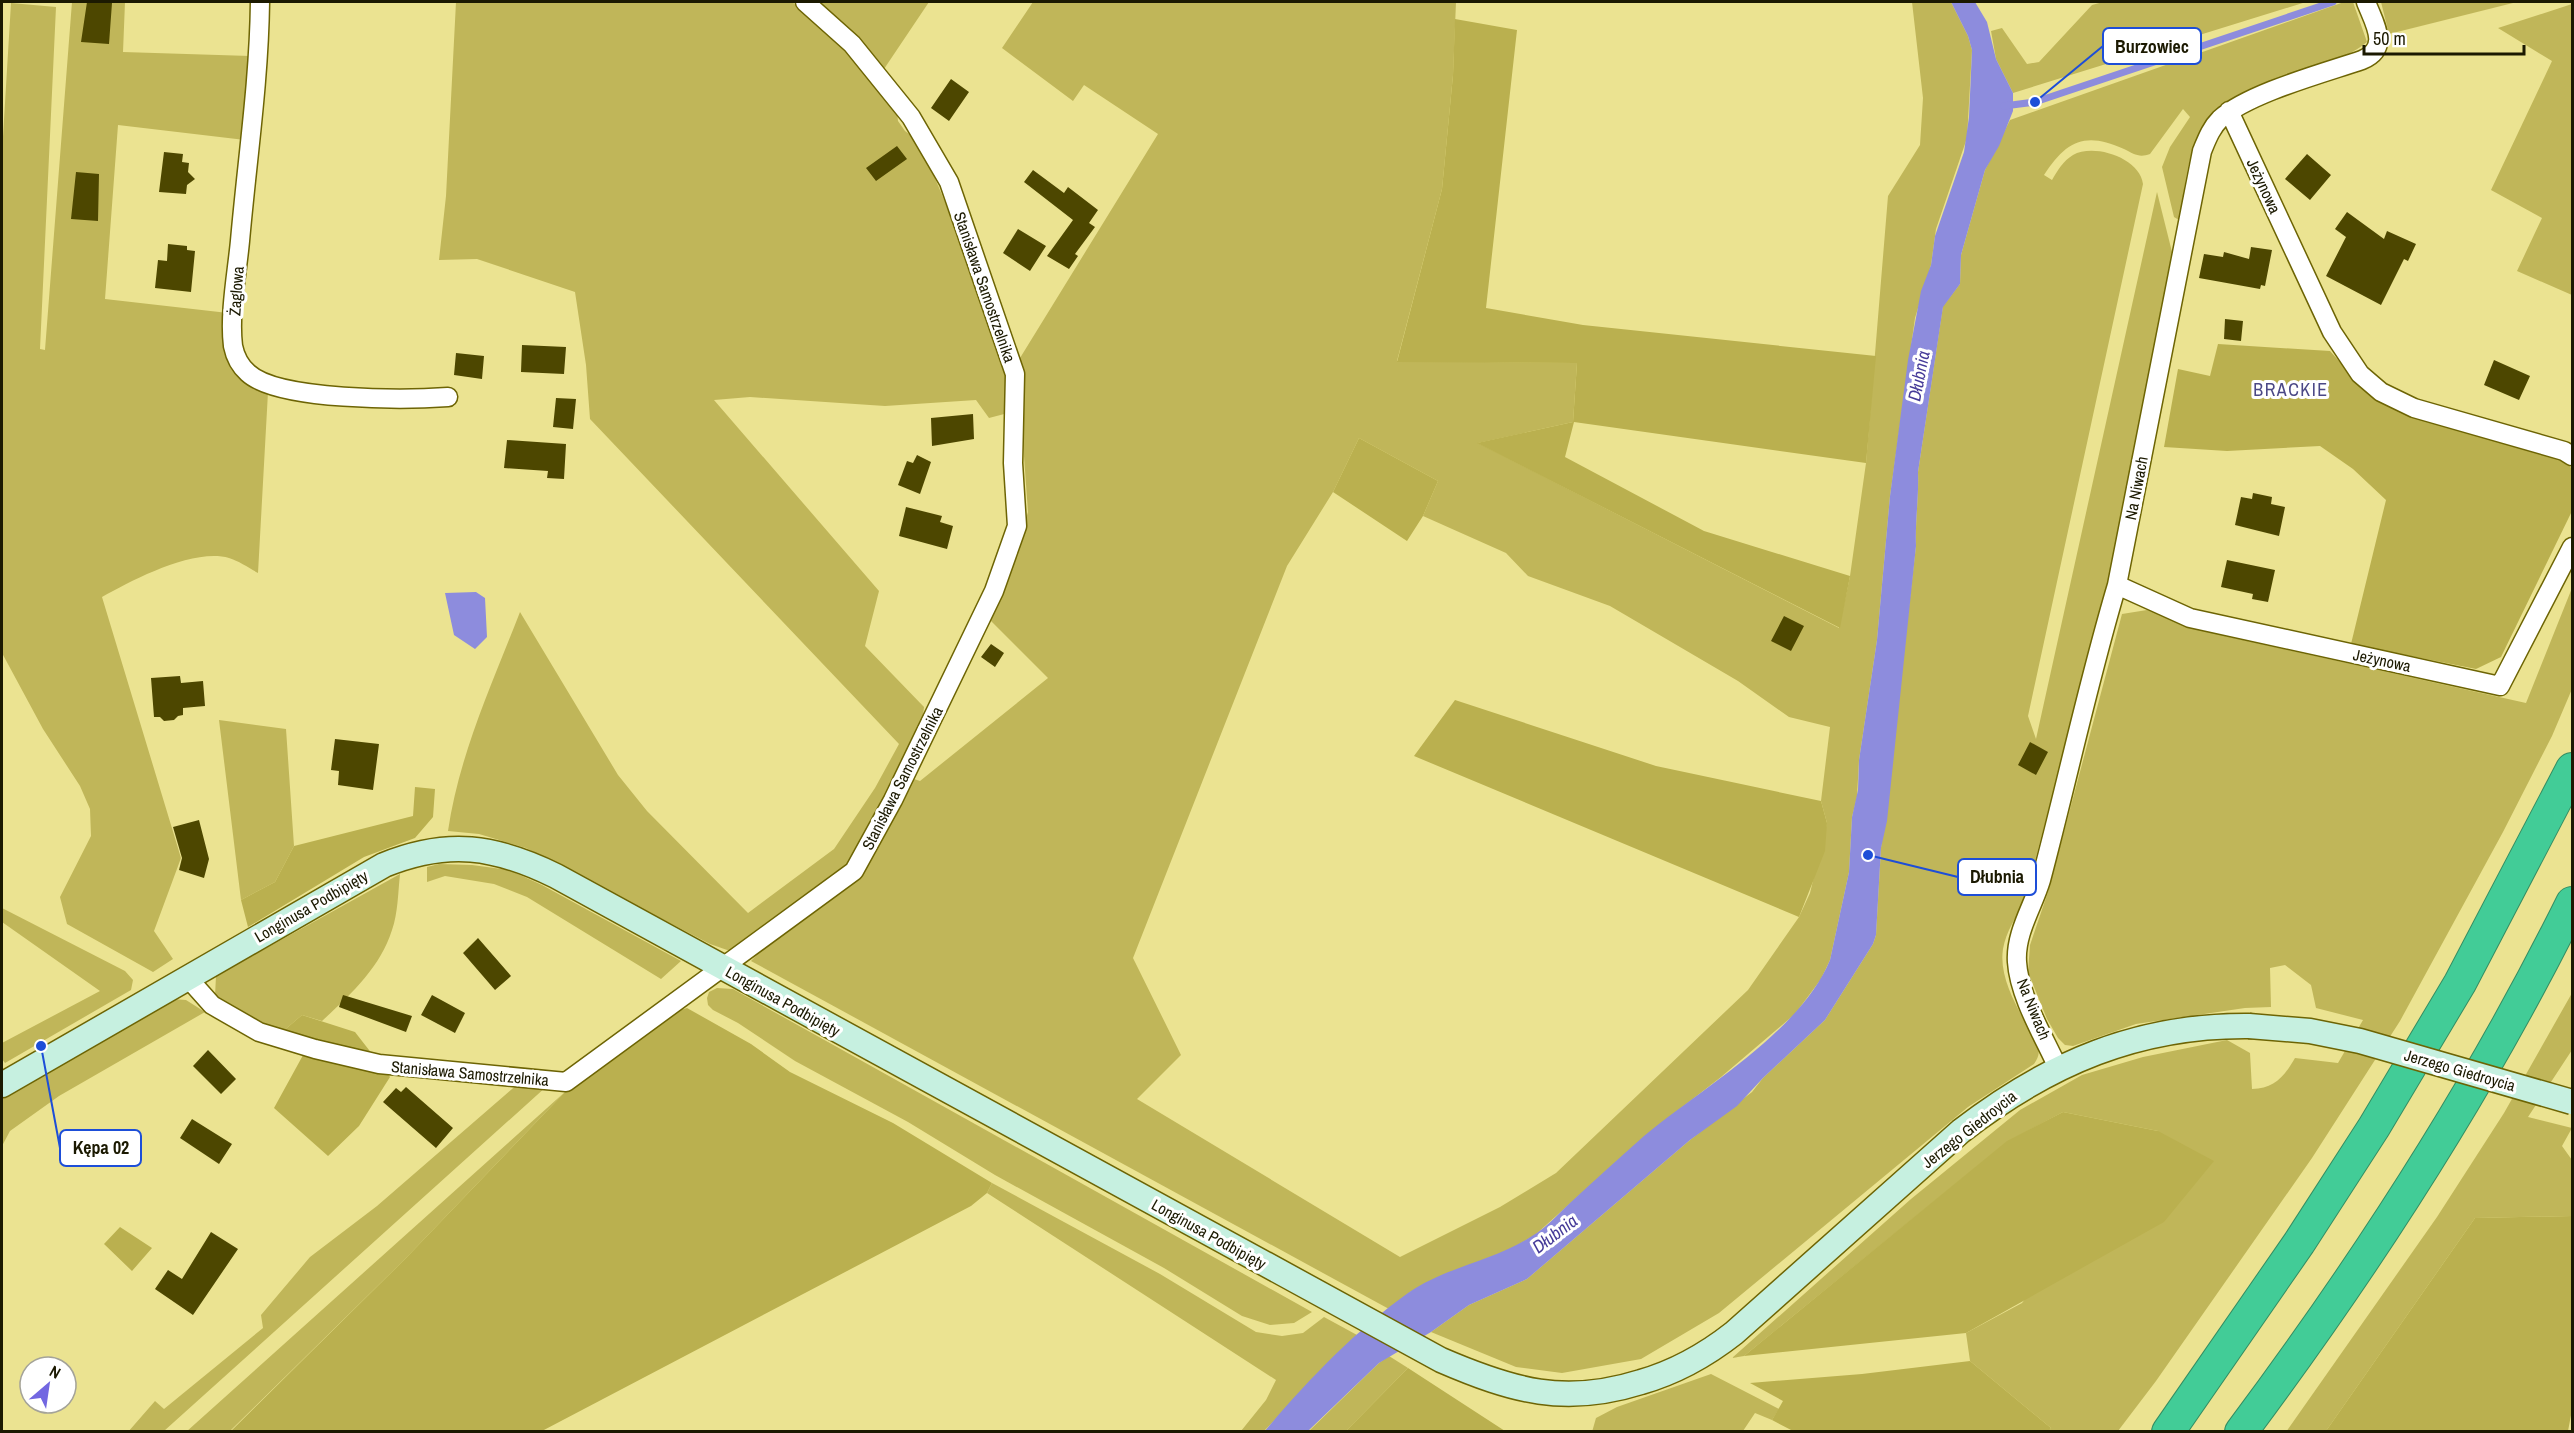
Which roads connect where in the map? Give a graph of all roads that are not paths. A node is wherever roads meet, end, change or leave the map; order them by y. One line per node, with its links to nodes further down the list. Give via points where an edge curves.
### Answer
1 (260, 2): 5 (street, Żaglowa, via 256,100 237,277 235,354 258,381 282,390 420,399)
2 (805, 2): 11 (street, Stanisława Samostrzelnika, via 852,44 910,117 949,182 1015,375 1013,463 1017,526 994,591 893,800 854,871)
3 (2366, 2): 4 (street, Na Niwach, via 2379,44 2370,57)
4 (2229, 111): 6 (street, Jeżynowa, via 2332,332 2361,374 2381,392 2414,408); 8 (street, Na Niwach, via 2213,127 2202,151)
5 (448, 397)
6 (2572, 456)
7 (2572, 547): 8 (street, Jeżynowa, via 2500,686 2190,618)
8 (2117, 585): 13 (street, Na Niwach, via 2039,885 2017,947 2025,994)
9 (2572, 769): 17 (highway, via 2460,983 2374,1127)
10 (2572, 903): 18 (highway, via 2510,1023 2447,1128 2370,1249)
11 (723, 968): 12 (street, Longinusa Podbipięty, via 539,868 496,853 440,848 405,857 357,879); 12 (street, Stanisława Samostrzelnika, via 566,1082 379,1064 315,1049 259,1032 212,1005); 16 (street, Longinusa Podbipięty, via 1429,1354 1504,1384)
12 (187, 977): 14 (street, Longinusa Podbipięty)
13 (2058, 1068): 15 (street, Jerzego Giedroycia, bridge, via 2116,1045 2162,1033 2250,1026 2310,1031 2360,1041); 16 (street, Jerzego Giedroycia, via 1961,1131 1707,1353 1630,1386 1600,1394)
14 (2, 1085)
15 (2572, 1102)
16 (1566, 1395)
17 (2168, 1431)
18 (2241, 1431)

